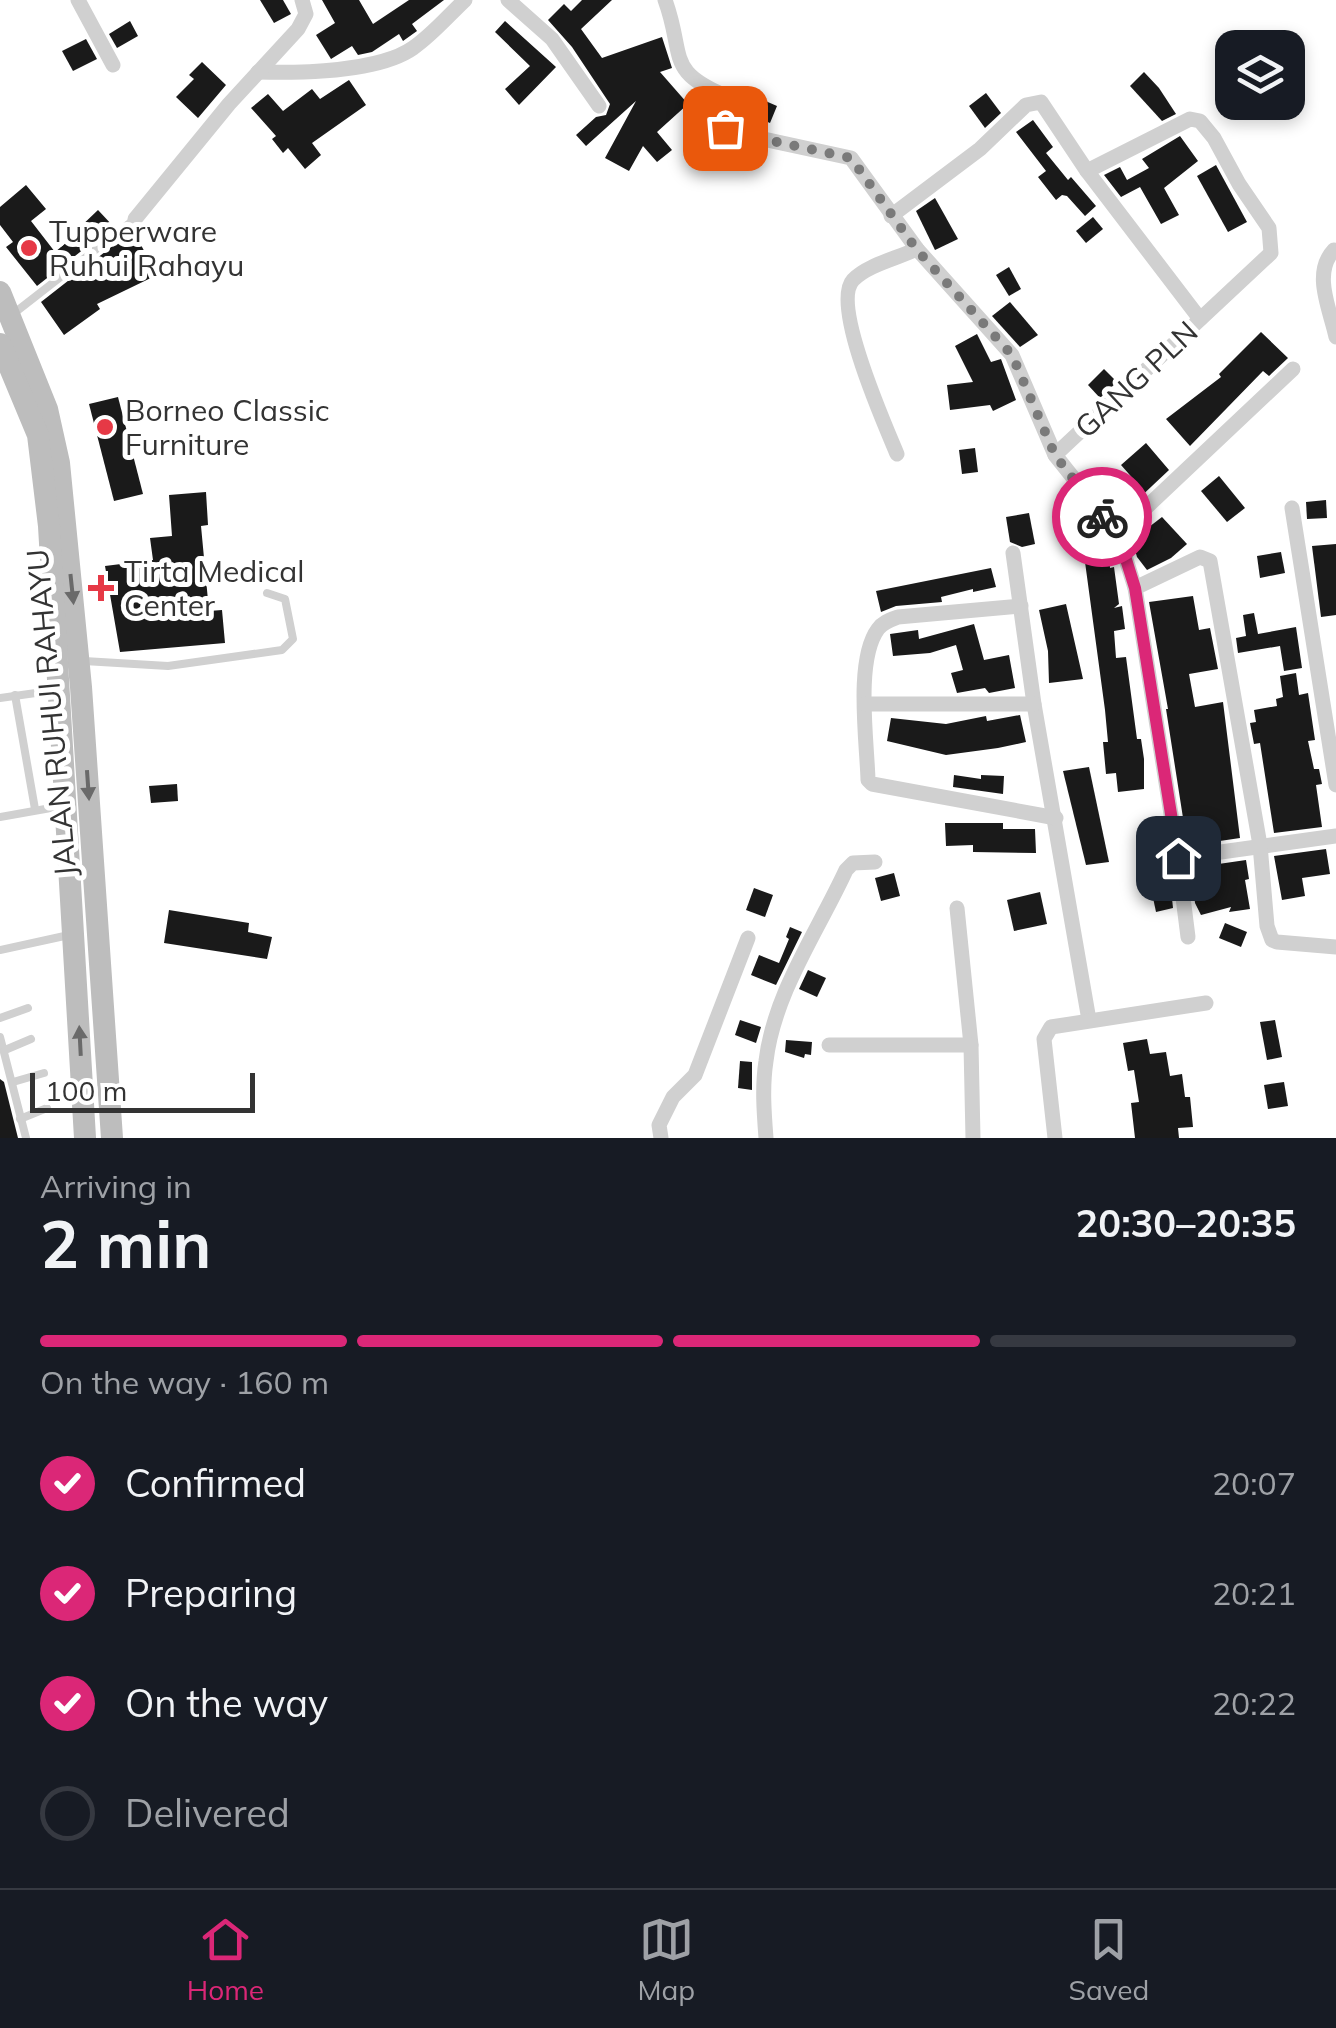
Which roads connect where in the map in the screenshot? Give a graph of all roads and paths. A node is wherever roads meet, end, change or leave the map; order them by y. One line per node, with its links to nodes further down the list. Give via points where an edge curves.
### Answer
1 (78, 0): 6 (street)
2 (302, 0): 7 (street, via 306,14 298,29)
3 (465, 0): 7 (street, via 412,49 393,57 313,74)
4 (508, 0): 8 (street, via 552,38)
5 (664, 0): 10 (street, via 679,63 725,96 728,130 844,155)
6 (113, 65)
7 (258, 72): 11 (street)
8 (598, 106)
9 (1087, 171): 10 (street, via 1041,102 1026,105); 16 (street); 16 (street, GANG PLN, via 1190,119 1214,138 1269,228 1272,246)
10 (891, 216): 12 (street)
11 (135, 219): 15 (lane)
12 (917, 250): 20 (street, via 858,276 847,293 857,346); 21 (street, via 1012,355)
13 (1334, 250): 17 (street, via 1322,270)
14 (0, 292): 15 (main road, JALAN RUHUI RAHAYU)
15 (10, 317): 28 (main road, JALAN RUHUI RAHAYU, one-way to 28, via 54,437)
16 (1200, 319): 21 (street, GANG PLN)
17 (1336, 337)
18 (0, 344): 30 (main road, JALAN RUHUI RAHAYU, via 38,435)
19 (1293, 369): 23 (street)
20 (897, 454)
21 (1055, 455): 23 (street, GANG PLN)
22 (1292, 508): 35 (street)
23 (1118, 534): 25 (street, GANG PLN)
24 (1012, 553): 27 (street)
25 (1135, 588): 41 (street, via 1200,557 1213,566); 42 (street, GANG PLN)
26 (267, 593): 28 (lane, via 285,599 293,639 282,650 168,666)
27 (1021, 606): 33 (street, via 880,625 865,672); 34 (street)
28 (79, 661): 29 (main road, JALAN RUHUI RAHAYU)
29 (82, 688): 30 (main road); 65 (main road, JALAN RUHUI RAHAYU, one-way to 65)
30 (57, 690): 31 (lane); 36 (main road, JALAN RUHUI RAHAYU)
31 (16, 694): 32 (lane); 37 (lane)
32 (0, 698)
33 (866, 704): 34 (street); 39 (street, via 872,784)
34 (1034, 704): 39 (street)
35 (1336, 785)
36 (66, 806): 37 (lane); 45 (main road, JALAN RUHUI RAHAYU)
37 (35, 809): 38 (lane)
38 (0, 817)
39 (1056, 818): 53 (street)
40 (1336, 836): 41 (street)
41 (1260, 845): 42 (street); 48 (street, via 1272,940)
42 (1178, 858): 46 (street, GANG PLN)
43 (875, 862): 67 (street, via 846,870 783,999 766,1056)
44 (957, 908): 57 (street)
45 (74, 934): 49 (lane); 64 (main road, JALAN RUHUI RAHAYU, one-way to 45)
46 (1188, 937)
47 (748, 938): 66 (street, via 695,1075 659,1125)
48 (1336, 948)
49 (0, 950)
50 (1206, 1003): 53 (street)
51 (28, 1008): 52 (lane)
52 (0, 1018)
53 (1090, 1020): 69 (street, via 1051,1027 1044,1039)
54 (0, 1037): 58 (lane)
55 (31, 1039): 58 (lane)
56 (829, 1045): 57 (street)
57 (971, 1045): 68 (street)
58 (5, 1050): 60 (lane)
59 (44, 1073): 60 (lane)
60 (13, 1082): 62 (lane)
61 (47, 1108): 62 (lane)
62 (20, 1119): 63 (lane)
63 (26, 1138)
64 (86, 1138)
65 (112, 1138)
66 (661, 1138)
67 (766, 1138)
68 (973, 1138)
69 (1055, 1138)

